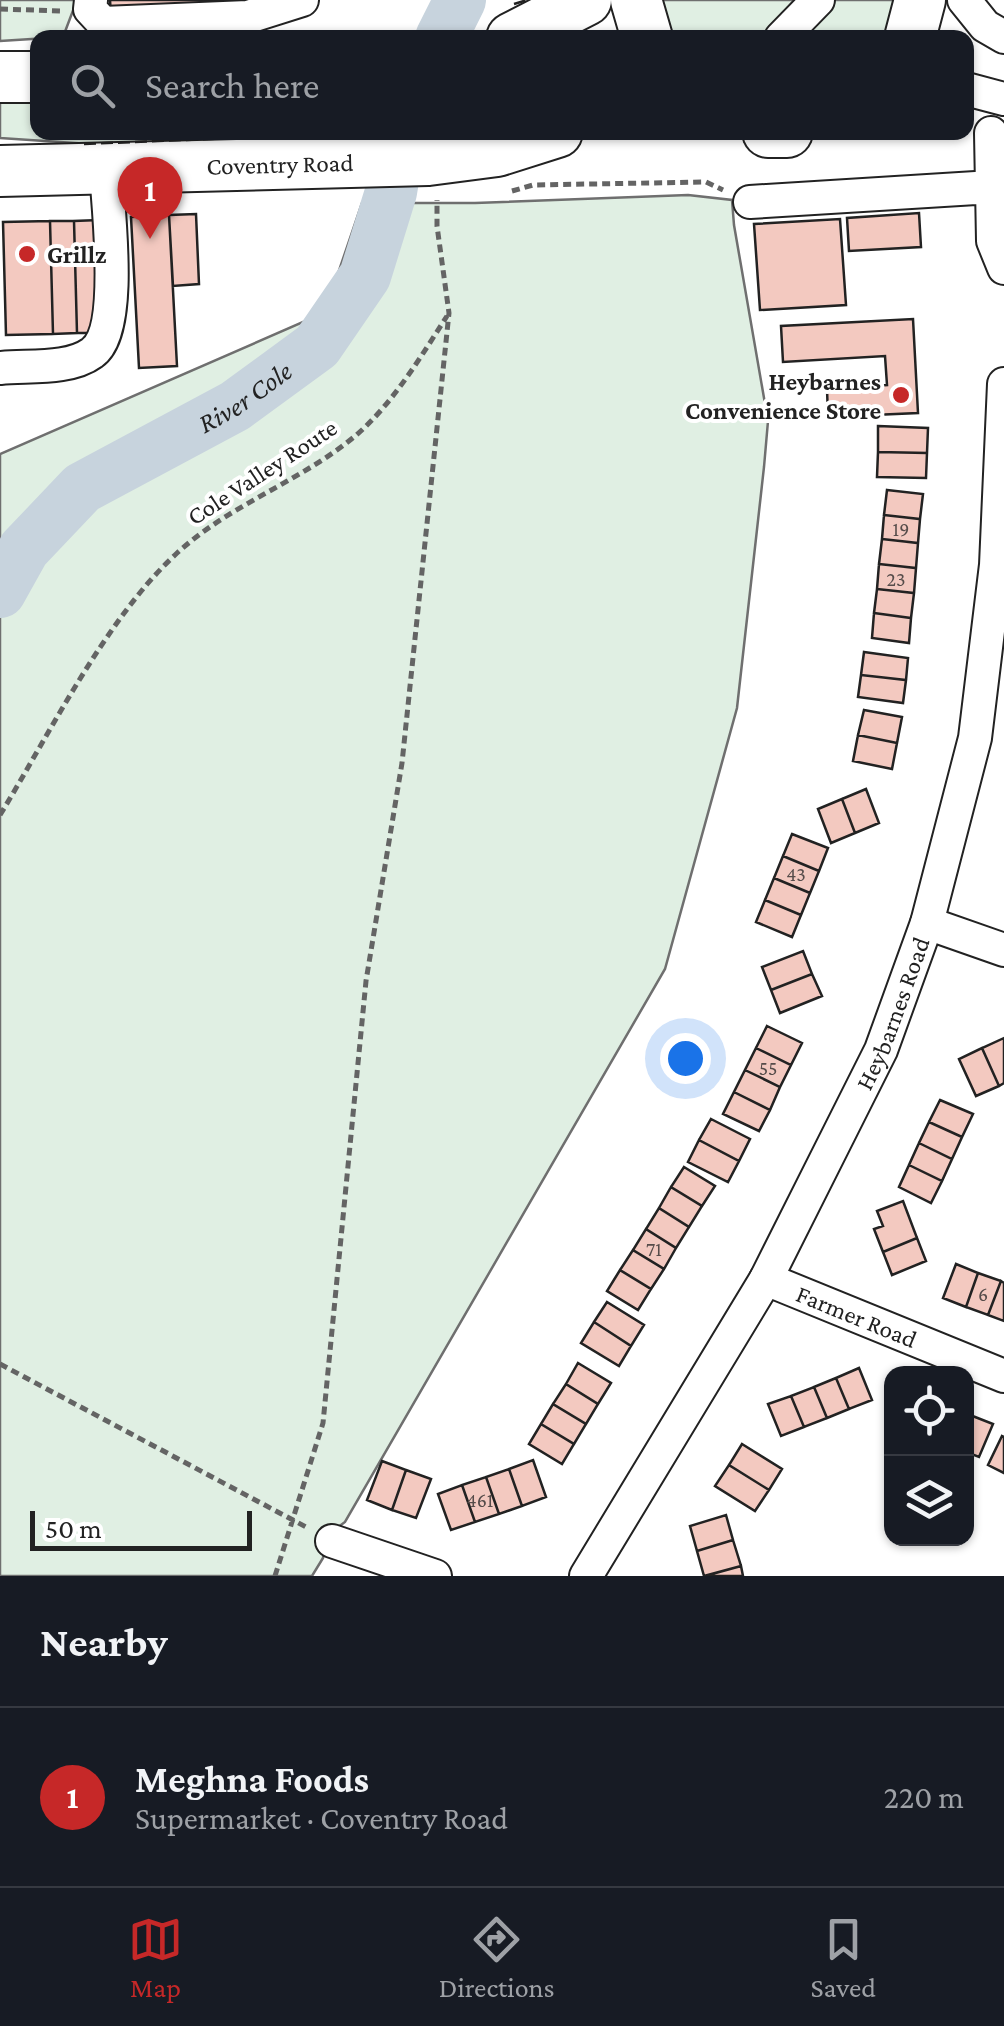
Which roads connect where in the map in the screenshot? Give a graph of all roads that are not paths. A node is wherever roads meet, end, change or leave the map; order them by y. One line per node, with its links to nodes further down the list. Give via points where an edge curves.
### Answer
1 (91, 0): 2 (street, via 90,9 103,23 248,17)
2 (302, 0)
3 (586, 0): 8 (highway)
4 (636, 0): 9 (highway)
5 (818, 0): 10 (street)
6 (920, 0): 11 (highway)
7 (964, 0): 12 (street)
8 (528, 30)
9 (645, 30)
10 (789, 30)
11 (912, 30)
12 (1004, 37)
13 (0, 77): 14 (highway)
14 (30, 77)
15 (974, 90): 16 (street)
16 (1004, 99)
17 (992, 133): 22 (street)
18 (531, 140): 20 (highway, Coventry Road, via 433,179 376,162)
19 (0, 147): 20 (highway)
20 (101, 171): 21 (highway, Coventry Road); 25 (street, via 112,298 108,330 94,352 70,362)
21 (0, 172)
22 (992, 186): 23 (street); 24 (street, via 993,241)
23 (750, 202)
24 (1004, 268)
25 (0, 368)
26 (1004, 384): 27 (street, Heybarnes Road)
27 (1000, 565): 28 (street, Heybarnes Road, via 975,738)
28 (927, 923): 29 (street); 30 (street, Heybarnes Road, via 880,1050)
29 (1004, 950)
30 (766, 1279): 31 (street, Farmer Road); 34 (street, Heybarnes Road)
31 (1004, 1376)
32 (332, 1541): 33 (street)
33 (435, 1576)
34 (586, 1576)

